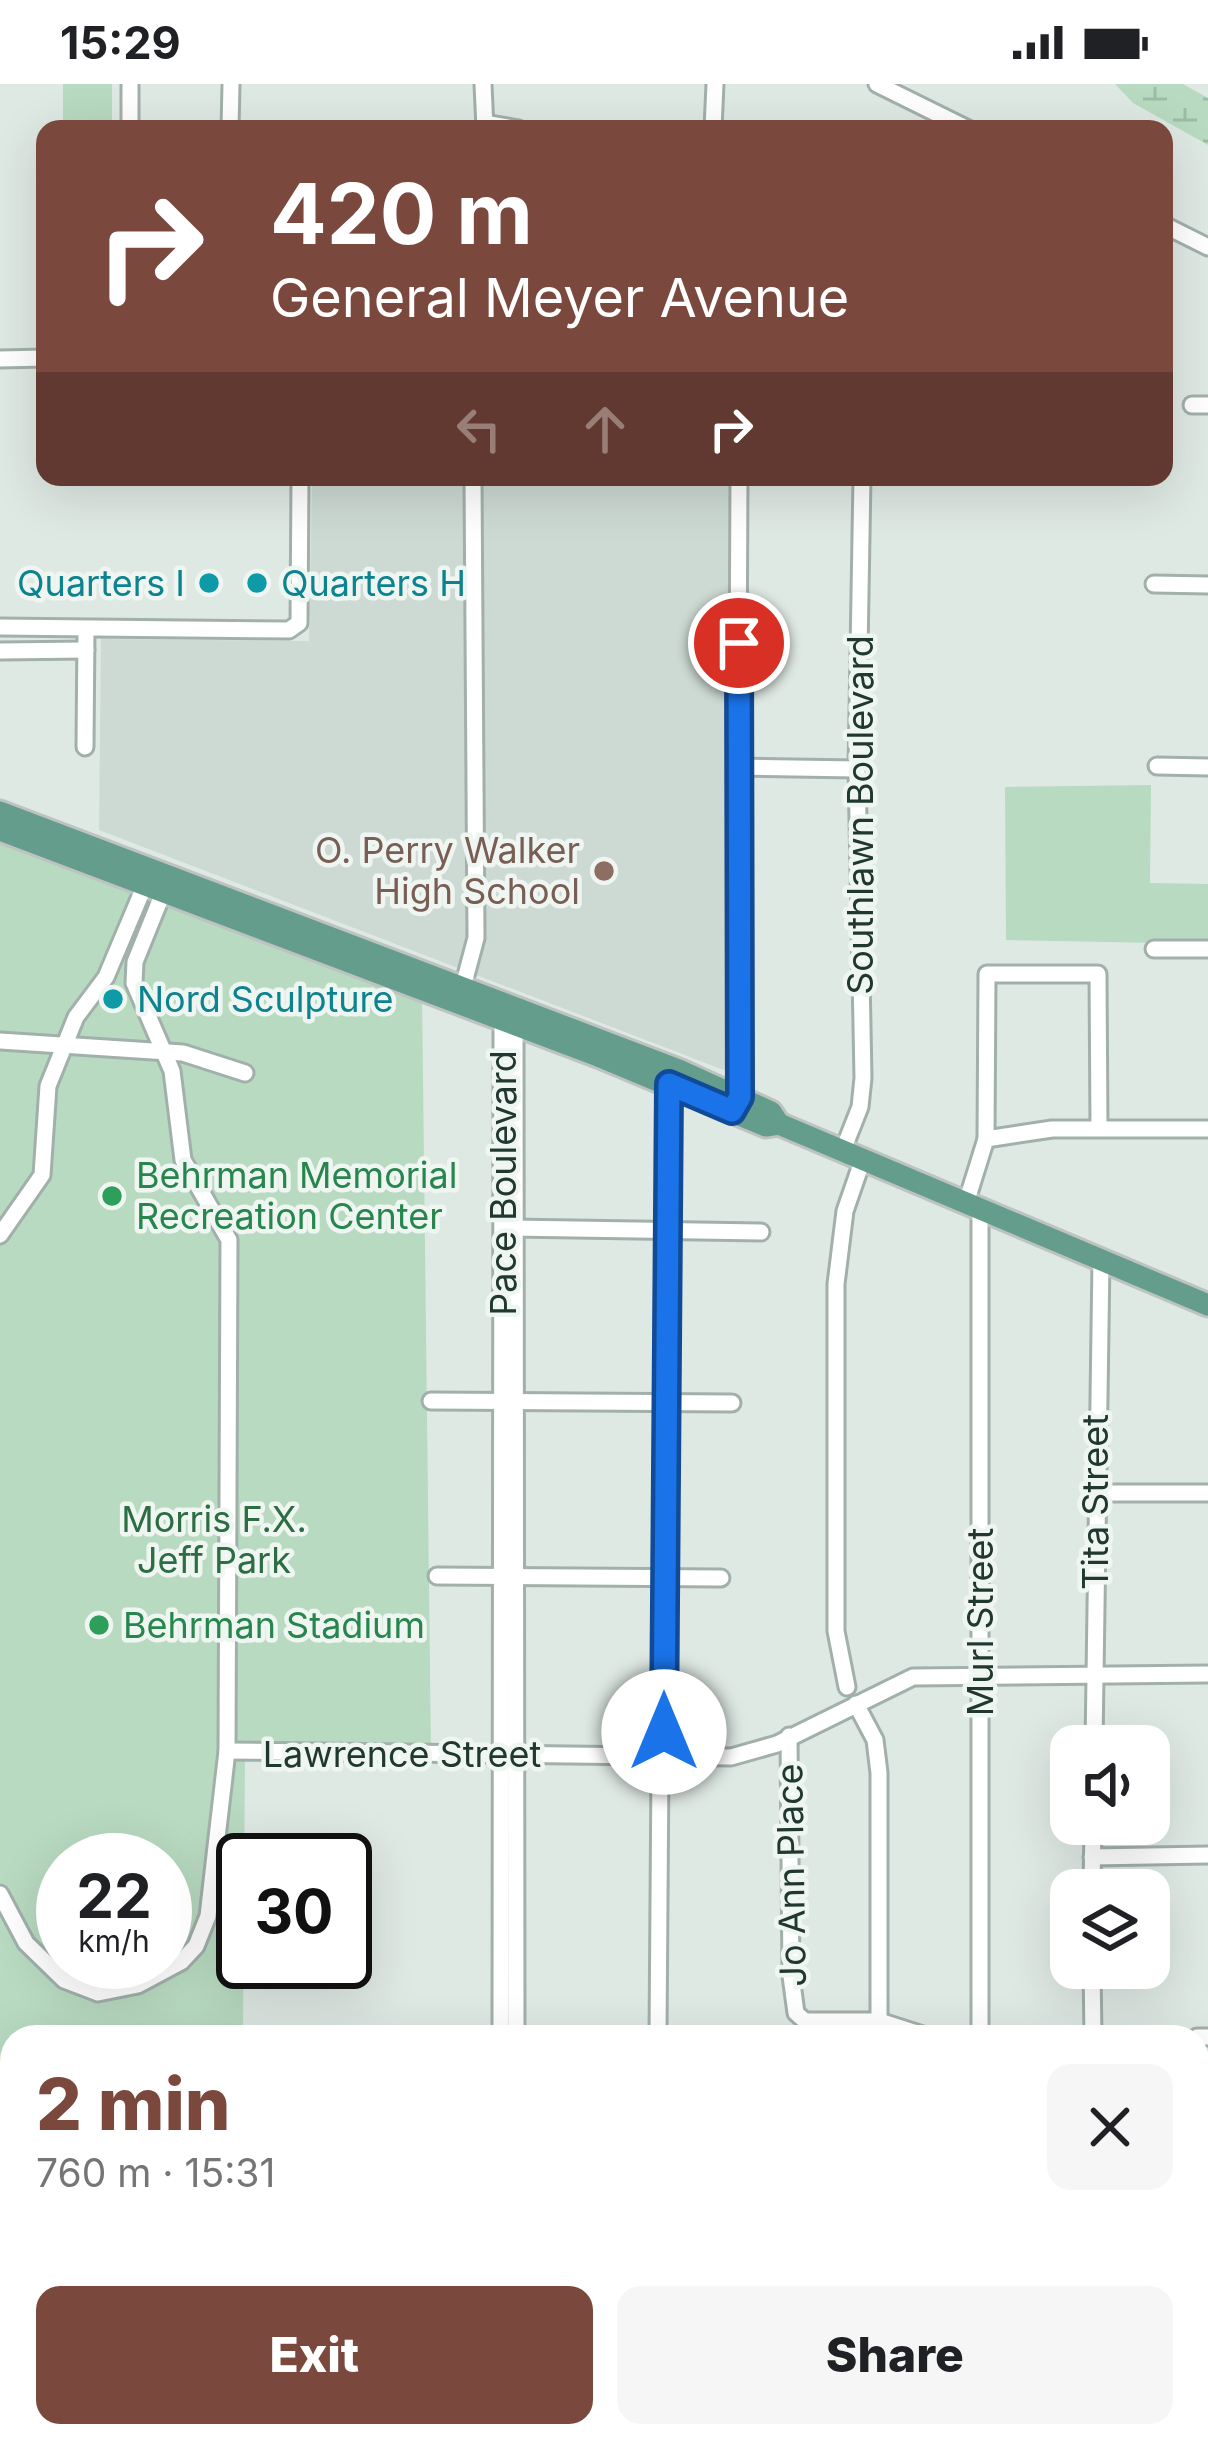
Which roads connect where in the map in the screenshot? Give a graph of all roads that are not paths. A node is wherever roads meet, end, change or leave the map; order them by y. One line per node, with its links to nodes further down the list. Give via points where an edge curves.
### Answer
1 (130, 84): 6 (street)
2 (231, 84): 7 (street)
3 (483, 84): 8 (street)
4 (715, 84): 9 (street)
5 (877, 84): 10 (street)
6 (130, 120)
7 (230, 120)
8 (484, 120)
9 (713, 120)
10 (950, 120)
11 (1173, 230): 12 (street)
12 (1208, 247)
13 (0, 358): 14 (street)
14 (36, 358)
15 (300, 486): 22 (street, via 299,623 289,631)
16 (473, 486): 35 (street, via 476,938)
17 (739, 486): 28 (street)
18 (862, 486): 29 (street, Southlawn Boulevard)
19 (1154, 584): 20 (street)
20 (1208, 585)
21 (0, 627): 22 (street)
22 (86, 628): 23 (street)
23 (86, 650): 24 (street); 25 (street)
24 (0, 651)
25 (85, 747)
26 (1157, 766): 27 (street)
27 (1208, 766)
28 (739, 767): 29 (street); 42 (street)
29 (857, 769): 46 (street, Southlawn Boulevard, via 862,1096)
30 (0, 812): 32 (main road)
31 (0, 830): 32 (main road)
32 (158, 880): 35 (main road); 38 (street); 39 (street, Lawrence Street, via 134,983)
33 (1154, 949): 34 (street)
34 (1208, 949)
35 (461, 995): 36 (main road)
36 (510, 1017): 41 (main road); 49 (street, Pace Boulevard)
37 (0, 1041): 38 (street)
38 (68, 1043): 39 (street); 51 (street, via 44,1107 42,1175)
39 (162, 1050): 40 (street); 71 (street, Lawrence Street, via 176,1089 183,1160 229,1240)
40 (245, 1073)
41 (674, 1077): 42 (main road); 48 (street)
42 (736, 1104): 46 (main road, via 771,1112 779,1124)
43 (1099, 1128): 44 (street); 45 (street); 45 (street, Murl Street, via 1098,974 987,974)
44 (1208, 1129)
45 (986, 1138): 47 (street, Murl Street)
46 (853, 1154): 47 (main road); 67 (street, Southlawn Boulevard, via 836,1284 836,1631)
47 (974, 1203): 52 (main road); 64 (street, Murl Street)
48 (664, 1226): 49 (street); 50 (street); 56 (street)
49 (511, 1228): 55 (street, Pace Boulevard)
50 (760, 1232)
51 (0, 1235)
52 (1101, 1258): 53 (main road); 58 (street, Tita Street)
53 (1208, 1305)
54 (431, 1401): 55 (street)
55 (511, 1402): 56 (street); 62 (street, Pace Boulevard)
56 (667, 1403): 57 (street); 61 (street)
57 (732, 1403)
58 (1094, 1493): 59 (street); 65 (street, Tita Street)
59 (1208, 1493)
60 (437, 1576): 62 (street)
61 (665, 1577): 62 (street); 63 (street); 73 (street)
62 (510, 1578): 72 (street, Pace Boulevard)
63 (721, 1578)
64 (980, 1673): 65 (street, Lawrence Street); 68 (street, Lawrence Street, via 913,1677); 86 (street, Murl Street)
65 (1095, 1674): 66 (street, Lawrence Street); 69 (street, Tita Street)
66 (1208, 1674)
67 (847, 1688)
68 (856, 1704): 70 (street, Lawrence Street); 81 (street, via 875,1740 879,1773)
69 (1094, 1725)
70 (789, 1736): 73 (street, Lawrence Street, via 731,1756); 81 (street, Jo Ann Place, via 796,2013 805,2020)
71 (227, 1751): 72 (street, Lawrence Street); 78 (street, Lawrence Street, via 205,1929 162,1974 113,1992 77,1988 26,1943)
72 (510, 1753): 73 (street, Lawrence Street); 79 (street, Pace Boulevard)
73 (662, 1756): 84 (street)
74 (1092, 1845): 76 (street)
75 (1208, 1855): 76 (street)
76 (1092, 1857): 77 (street)
77 (1092, 1869)
78 (0, 1894)
79 (509, 1917): 82 (street, Pace Boulevard); 83 (street, Pace Boulevard)
80 (1093, 1989): 87 (street)
81 (879, 2021): 85 (street)
82 (502, 2025)
83 (515, 2025)
84 (658, 2025)
85 (892, 2025)
86 (980, 2025)
87 (1093, 2025)

